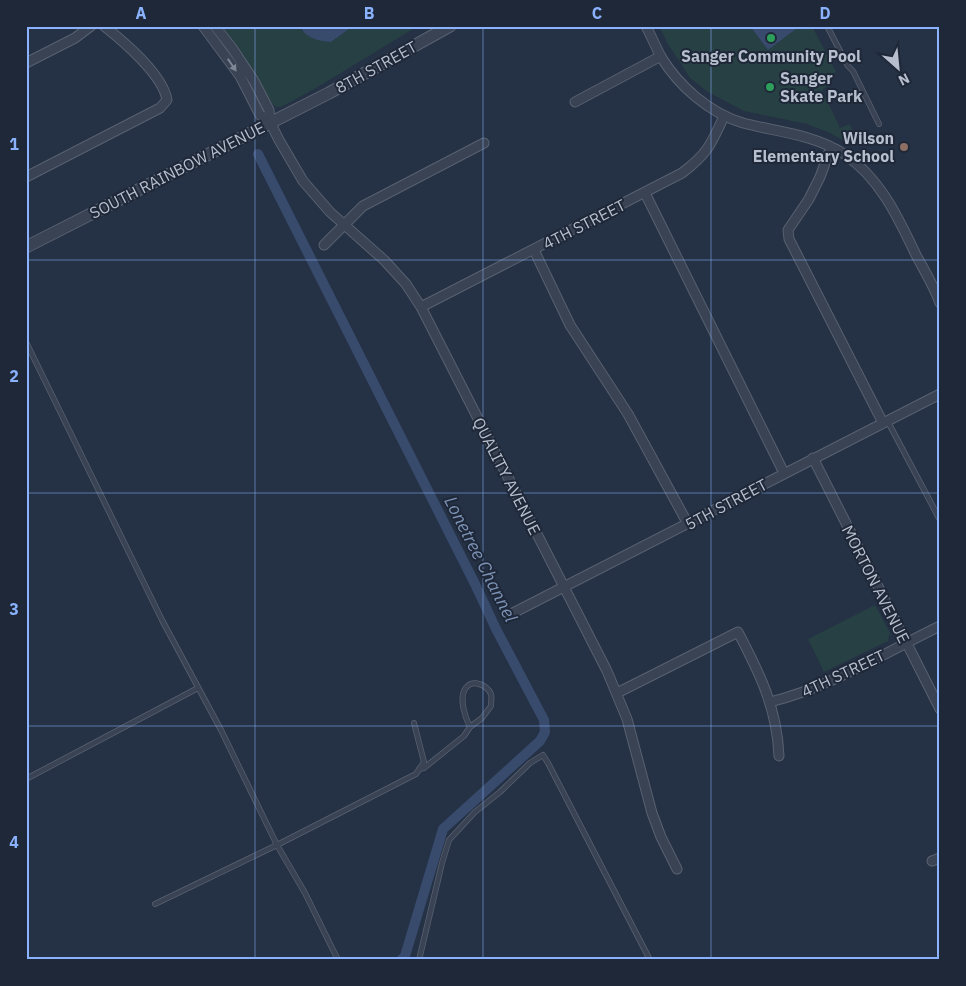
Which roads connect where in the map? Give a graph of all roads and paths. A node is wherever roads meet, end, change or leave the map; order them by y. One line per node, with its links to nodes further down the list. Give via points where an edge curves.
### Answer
1 (91, 26): 9 (street, via 75,38)
2 (104, 26): 17 (street, via 151,71 164,89 167,100 160,108)
3 (203, 26): 13 (street, QUALITY AVENUE, one-way to 13, via 240,76 260,115)
4 (215, 26): 13 (street, QUALITY AVENUE, via 254,81 269,110)
5 (450, 26): 10 (street, 8TH STREET)
6 (646, 26): 8 (street)
7 (827, 26): 14 (lane)
8 (661, 56): 11 (street); 12 (street, via 686,87)
9 (26, 62)
10 (329, 93): 13 (street, SOUTH RAINBOW AVENUE)
11 (575, 102)
12 (724, 116): 16 (street, via 812,138); 18 (street, 4TH STREET, via 700,160)
13 (270, 122): 19 (street, QUALITY AVENUE, via 291,164 330,212); 21 (street, SOUTH RAINBOW AVENUE)
14 (879, 124)
15 (484, 143): 19 (street, via 372,200)
16 (831, 147): 23 (street, via 857,164 880,188 898,217); 27 (street, via 820,178 788,230 789,239)
17 (26, 177)
18 (645, 193): 22 (street, 4TH STREET); 29 (street)
19 (344, 224): 20 (street); 24 (street, QUALITY AVENUE, via 384,260)
20 (324, 245)
21 (26, 247)
22 (534, 250): 24 (street, 4TH STREET); 31 (street, via 570,325 628,414)
23 (940, 303)
24 (421, 306): 32 (street, QUALITY AVENUE)
25 (26, 342): 36 (lane)
26 (940, 394): 27 (street, 5TH STREET)
27 (885, 422): 28 (street, 5TH STREET); 30 (lane)
28 (813, 458): 29 (street, 5TH STREET); 35 (street, MORTON AVENUE)
29 (784, 473): 31 (street, 5TH STREET)
30 (940, 520)
31 (688, 524): 32 (street, 5TH STREET)
32 (564, 587): 33 (street, 5TH STREET); 37 (street, QUALITY AVENUE)
33 (513, 612)
34 (940, 626): 35 (street, 4TH STREET)
35 (906, 643): 38 (street, 4TH STREET, via 812,690); 39 (street, MORTON AVENUE)
36 (198, 688): 44 (lane); 45 (lane)
37 (617, 693): 38 (street, via 738,632); 46 (street, QUALITY AVENUE, via 652,814)
38 (770, 702): 42 (street, via 777,730)
39 (940, 709)
40 (414, 723): 43 (lane, via 424,762)
41 (470, 727): 41 (lane, via 491,706 491,695 485,686 479,684 470,684 463,697); 43 (lane, via 464,736)
42 (778, 756)
43 (419, 769): 45 (lane, via 416,774)
44 (26, 779)
45 (277, 845): 47 (lane); 48 (lane)
46 (677, 869)
47 (155, 904)
48 (338, 960)
49 (419, 960): 50 (lane, via 449,840 475,812 542,755)
50 (650, 960)

